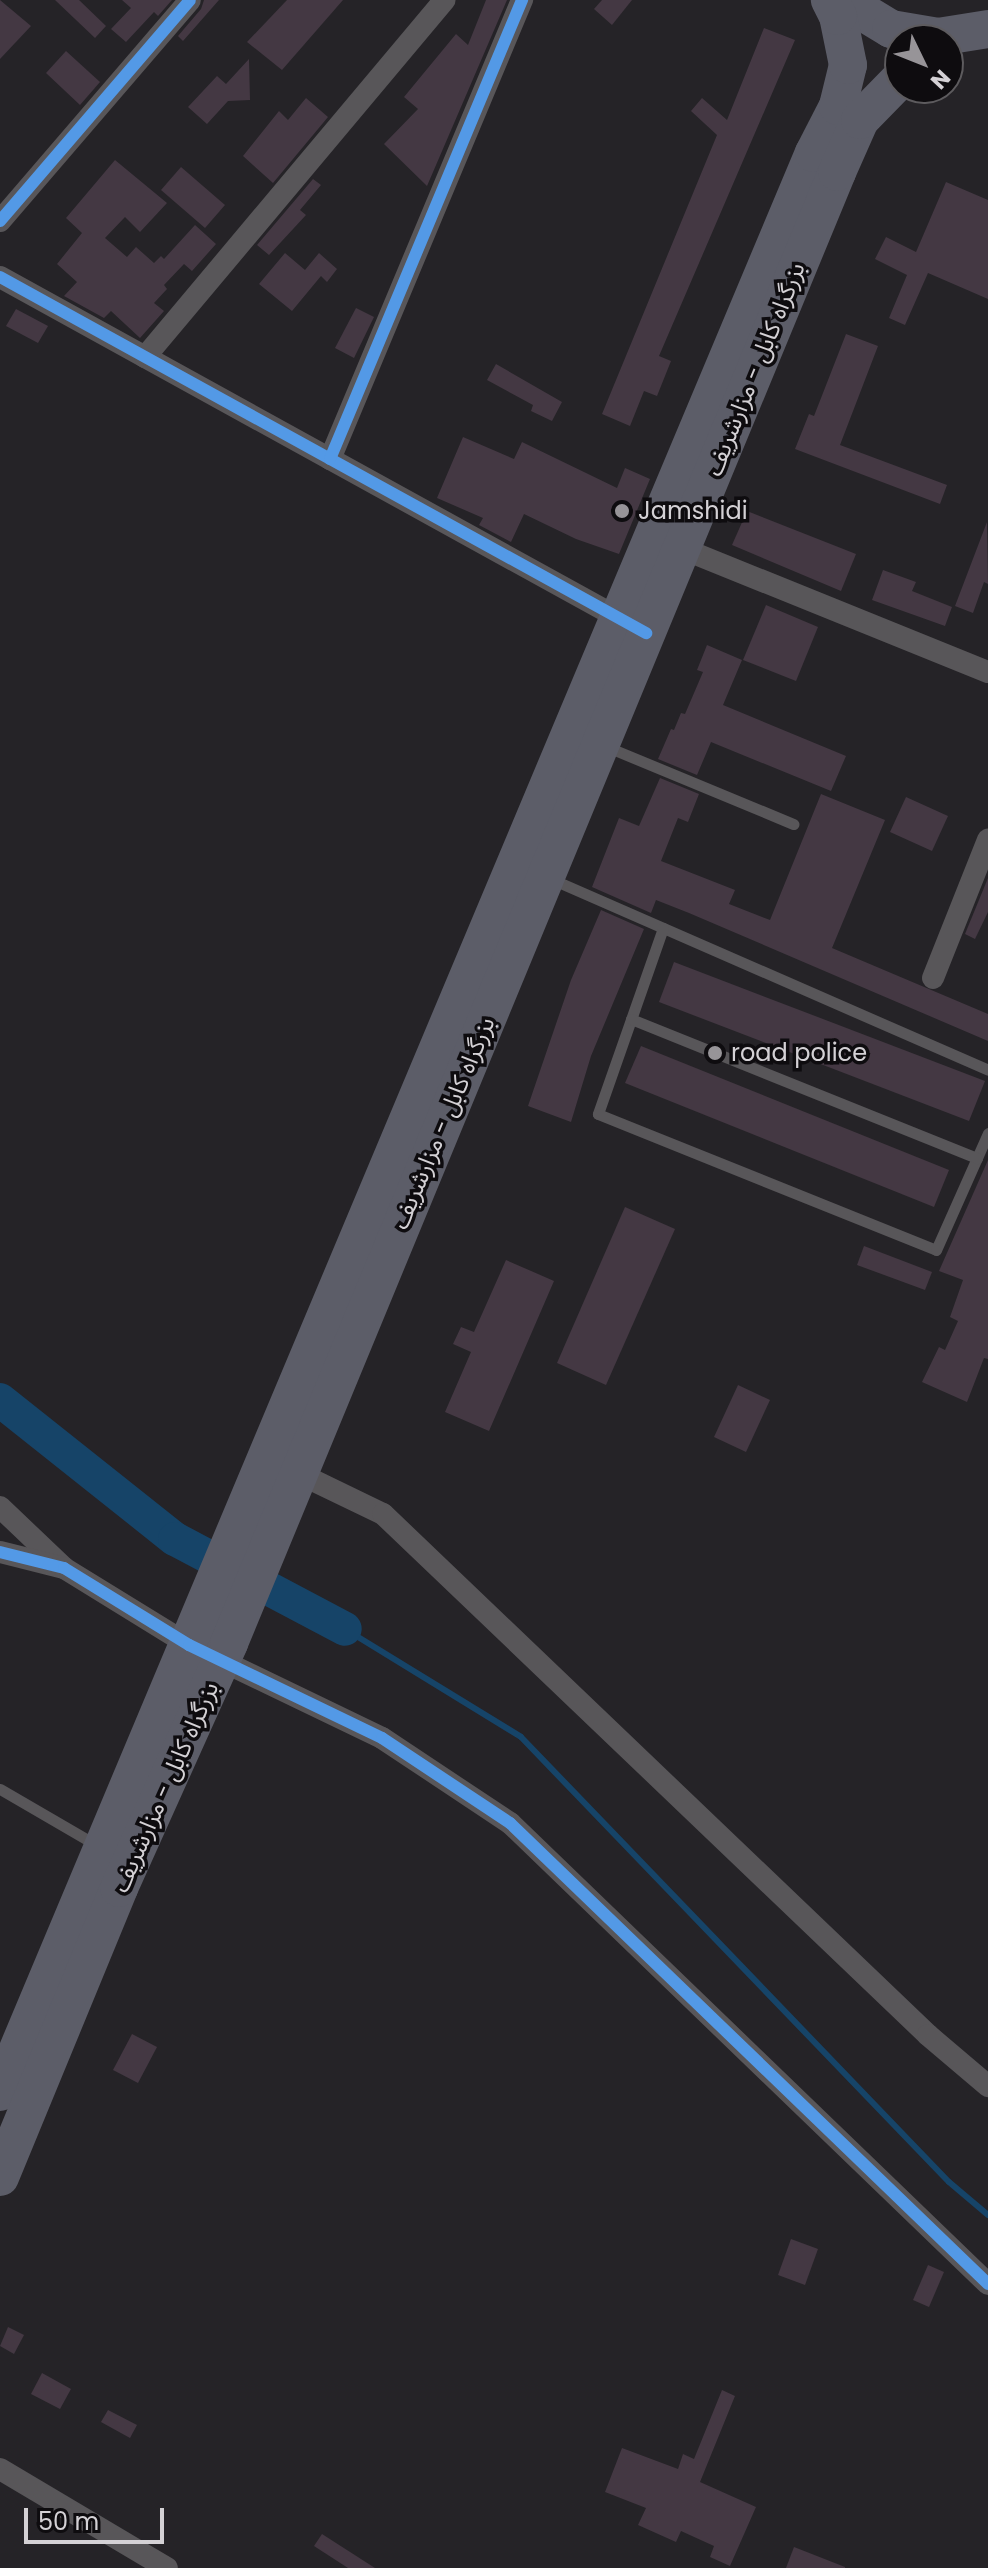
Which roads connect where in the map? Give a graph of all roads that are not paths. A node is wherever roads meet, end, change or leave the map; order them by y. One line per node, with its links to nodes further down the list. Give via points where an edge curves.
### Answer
1 (190, 0): 9 (street)
2 (445, 0): 11 (street)
3 (522, 0): 12 (street)
4 (830, 0): 14 (highway, بزرگراه کابل - مزارشریف, via 848,65 838,106 814,153)
5 (843, 0): 6 (highway, via 891,29 938,37)
6 (987, 29): 7 (highway)
7 (964, 40)
8 (884, 95): 13 (highway, بزرگراه کابل - مزارشریف, via 860,120)
9 (0, 221)
10 (0, 277): 11 (street)
11 (145, 357): 12 (street)
12 (330, 459): 14 (street)
13 (681, 548): 14 (highway, بزرگراه کابل - مزارشریف); 15 (street)
14 (632, 626): 16 (highway, بزرگراه کابل - مزارشریف); 28 (highway, بزرگراه کابل - مزارشریف)
15 (988, 672)
16 (600, 744): 17 (lane); 19 (highway, بزرگراه کابل - مزارشریف)
17 (793, 824)
18 (988, 840): 21 (street)
19 (545, 876): 20 (lane); 26 (highway, بزرگراه کابل - مزارشریف)
20 (663, 928): 22 (lane); 23 (lane)
21 (933, 978)
22 (631, 1019): 25 (lane); 25 (lane, via 598,1114 921,1245 936,1250)
23 (988, 1070)
24 (988, 1133): 25 (lane)
25 (977, 1158)
26 (298, 1473): 28 (highway, بزرگراه کابل - مزارشریف); 34 (street, via 383,1514 928,2035)
27 (0, 1507): 30 (street)
28 (265, 1509): 31 (highway, بزرگراه کابل - مزارشریف)
29 (0, 1552): 30 (street)
30 (64, 1568): 31 (street)
31 (209, 1644): 33 (highway, بزرگراه کابل - مزارشریف); 36 (highway, بزرگراه کابل - مزارشریف, via 119,1888); 37 (street, via 382,1738 510,1823)
32 (0, 1789): 33 (lane)
33 (102, 1848): 35 (highway, بزرگراه کابل - مزارشریف)
34 (988, 2086)
35 (0, 2092)
36 (0, 2177)
37 (988, 2284)
38 (0, 2469): 39 (street)
39 (167, 2568)

